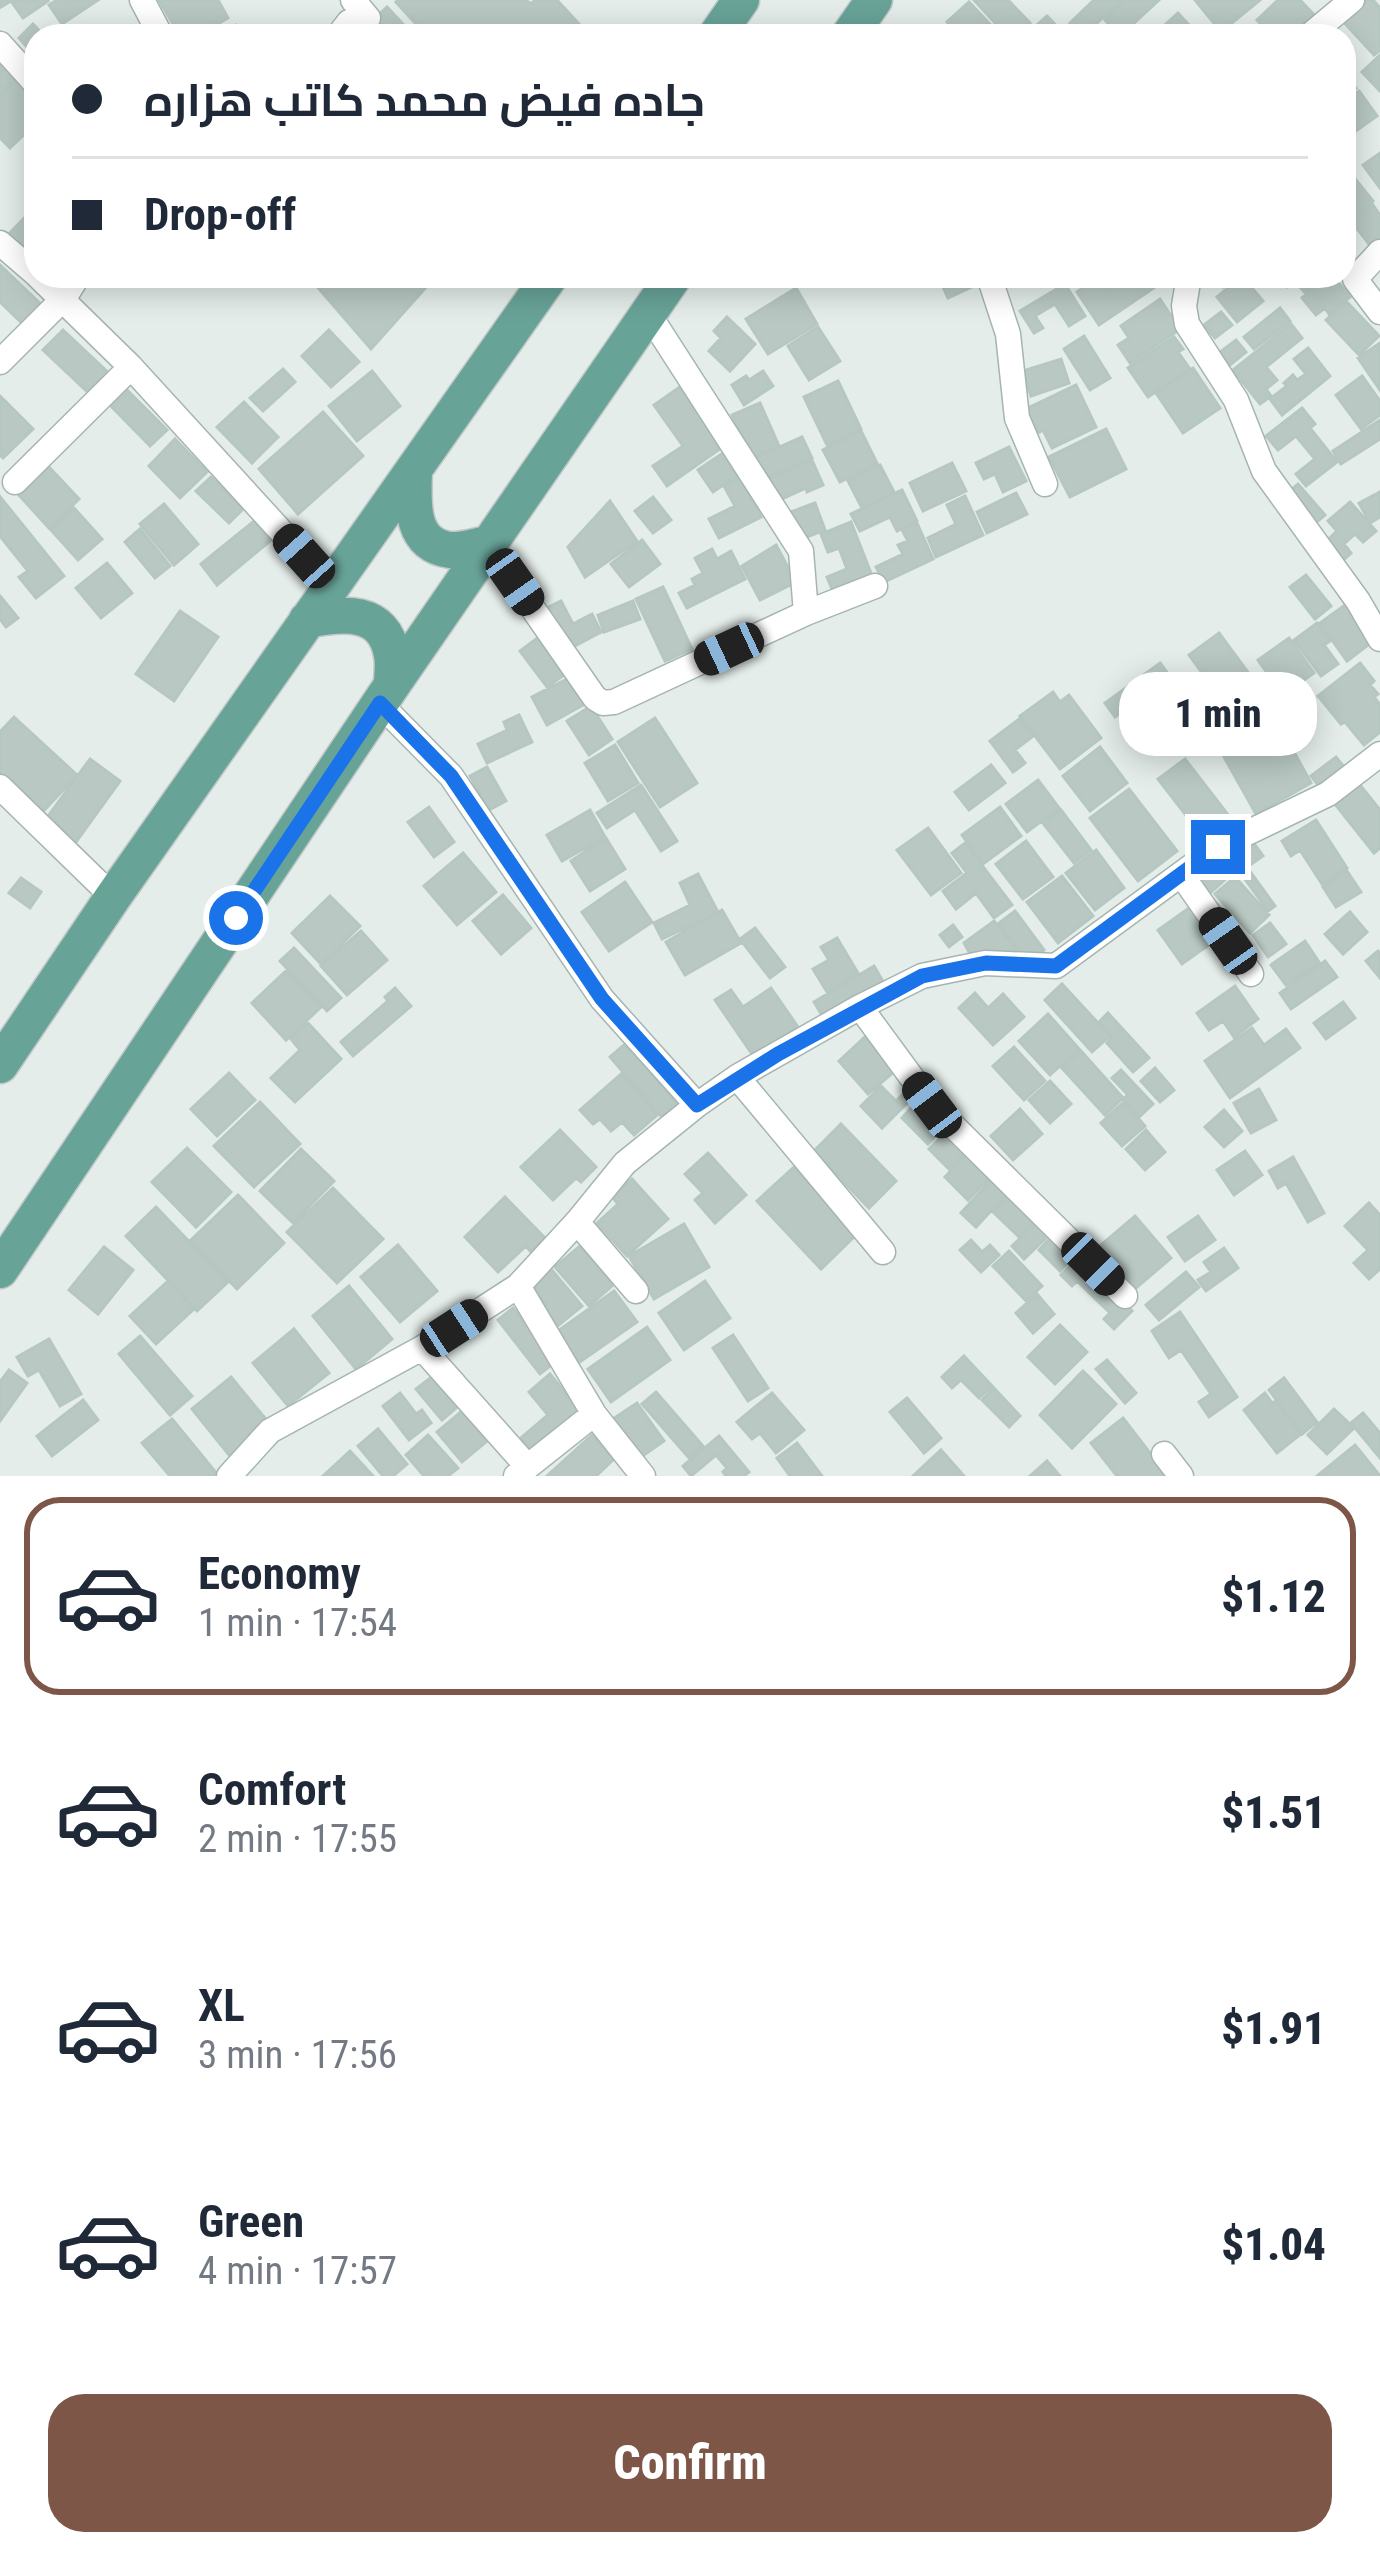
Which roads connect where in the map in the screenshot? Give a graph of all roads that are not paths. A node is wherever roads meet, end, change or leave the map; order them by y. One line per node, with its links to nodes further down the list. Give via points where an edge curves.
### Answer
1 (353, 0): 3 (street, via 368,18)
2 (1352, 0): 4 (street)
3 (347, 24)
4 (1324, 24)
5 (0, 44): 6 (street)
6 (24, 70)
7 (0, 243): 9 (street)
8 (1380, 252): 10 (street)
9 (24, 264)
10 (1356, 278)
11 (1356, 280): 19 (street)
12 (52, 288): 18 (street)
13 (70, 288): 18 (street)
14 (542, 288): 23 (main road)
15 (666, 288): 20 (main road)
16 (993, 288): 25 (street, via 1008,334 1017,418)
17 (1187, 288): 31 (street, via 1187,324 1236,400 1264,471)
18 (64, 298): 21 (street); 22 (street)
19 (1380, 312)
20 (648, 313): 26 (main road); 29 (street, via 801,551)
21 (0, 362)
22 (131, 367): 24 (street); 27 (street)
23 (414, 471): 26 (main road, via 413,512 430,543 452,550); 27 (main road)
24 (14, 482)
25 (1045, 484)
26 (488, 544): 29 (street, via 603,703); 32 (main road)
27 (331, 586): 30 (main road)
28 (874, 586): 29 (street)
29 (806, 614)
30 (307, 620): 32 (main road, via 367,618 392,656); 36 (main road)
31 (1380, 639)
32 (386, 694): 41 (street, via 602,999); 44 (main road)
33 (1380, 754): 35 (street, via 1328,794)
34 (0, 788): 36 (street)
35 (1180, 874): 37 (street); 38 (street, via 1056,966 986,963 944,971)
36 (112, 897): 39 (main road)
37 (1251, 974)
38 (860, 1007): 40 (street); 47 (street, via 932,1105)
39 (0, 1065)
40 (737, 1077): 41 (street); 43 (street)
41 (697, 1105): 42 (street, via 625,1162)
42 (577, 1222): 45 (street); 46 (street)
43 (883, 1252)
44 (0, 1270)
45 (518, 1286): 48 (street); 49 (street)
46 (636, 1291)
47 (1125, 1297)
48 (422, 1348): 51 (street); 52 (street, via 270,1431)
49 (594, 1414): 51 (street); 53 (street)
50 (1164, 1454): 54 (street)
51 (522, 1471)
52 (229, 1476)
53 (643, 1476)
54 (1181, 1476)

